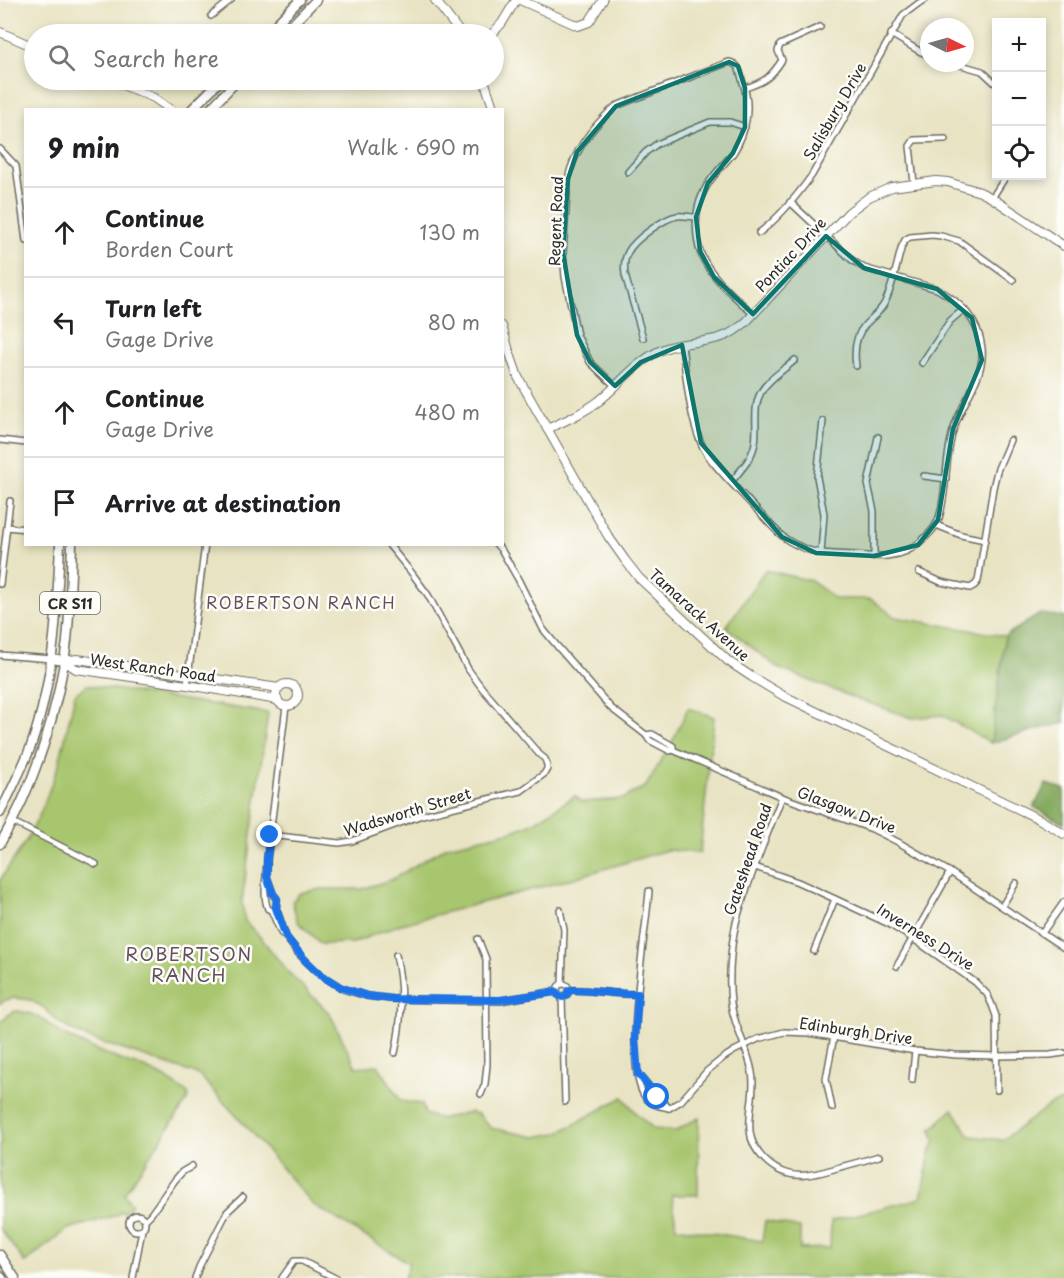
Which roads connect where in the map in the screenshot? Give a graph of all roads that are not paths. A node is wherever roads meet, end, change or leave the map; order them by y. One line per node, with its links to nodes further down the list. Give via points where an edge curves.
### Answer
1 (300, 0): 9 (main road)
2 (316, 0): 10 (main road)
3 (435, 0): 11 (main road)
4 (518, 0): 5 (main road, via 578,26 590,22); 12 (main road)
5 (603, 0)
6 (925, 0): 15 (street, Salisbury Drive, via 903,15)
7 (226, 2): 8 (street)
8 (211, 16)
9 (276, 24)
10 (293, 24)
11 (453, 24)
12 (502, 24)
13 (820, 27): 20 (street, via 780,45 782,60 774,73)
14 (0, 32): 16 (main road)
15 (891, 34): 17 (street); 36 (street, Salisbury Drive, via 812,175)
16 (24, 43)
17 (920, 51)
18 (974, 69): 19 (street)
19 (991, 79)
20 (745, 88): 29 (street); 52 (street, Regent Road, via 738,66 729,62 616,106 577,152 570,167 563,254 565,277 577,335 590,362)
21 (135, 90): 25 (main road)
22 (211, 90): 26 (main road)
23 (228, 90): 27 (main road)
24 (487, 90): 28 (main road)
25 (168, 108)
26 (193, 108)
27 (210, 108)
28 (493, 108)
29 (745, 127): 32 (street, via 710,122 657,144); 37 (street, via 733,153 708,183)
30 (945, 139): 34 (street, via 914,140 910,146)
31 (0, 149): 38 (street, via 16,166)
32 (628, 172)
33 (1003, 180): 35 (street)
34 (914, 183): 35 (main road, Pontiac Drive, via 948,183); 40 (main road, Pontiac Drive, via 869,197)
35 (992, 198): 41 (main road, Pontiac Drive)
36 (790, 202): 39 (street, Salisbury Drive); 40 (street)
37 (696, 217): 45 (street, via 700,251 714,277); 47 (street, via 678,216 662,222 631,246 627,254 625,275)
38 (24, 226)
39 (759, 232)
40 (826, 236): 42 (street, via 864,268); 45 (main road, Pontiac Drive)
41 (1064, 246)
42 (893, 277): 43 (street, via 905,240 932,235 959,241); 44 (street, via 937,289); 51 (street, via 884,304 859,335)
43 (1013, 280)
44 (964, 309): 50 (street, via 950,321); 60 (street, via 978,331 982,360 953,429)
45 (753, 314): 48 (main road, Pontiac Drive, via 722,337)
46 (504, 334): 54 (main road, Tamarack Avenue, via 518,377)
47 (643, 338)
48 (682, 345): 52 (main road, Pontiac Drive, via 668,347 641,362); 61 (street, via 701,443)
49 (795, 360): 61 (street, via 761,392 755,443 750,457)
50 (922, 363)
51 (856, 366)
52 (615, 386): 54 (main road, Pontiac Drive, via 581,413)
53 (823, 421): 72 (street, via 817,477 824,514)
54 (547, 429): 87 (main road, Tamarack Avenue, via 608,536 639,578 728,661 782,695)
55 (878, 436): 73 (street, via 868,484 874,511)
56 (0, 440): 58 (street)
57 (1010, 440): 66 (street, via 997,471)
58 (24, 442)
59 (924, 476): 60 (street)
60 (946, 479): 63 (street)
61 (731, 482): 72 (street, via 783,537)
62 (10, 501): 64 (street)
63 (936, 525): 66 (street, via 961,536); 73 (street, via 915,546 900,553)
64 (7, 527): 65 (street); 75 (street)
65 (24, 529)
66 (985, 540): 74 (street, via 978,580 970,588)
67 (60, 546): 77 (main road, CR S11)
68 (72, 546): 78 (main road, CR S11)
69 (205, 546): 79 (street)
70 (390, 546): 88 (street, Wadsworth Street, via 428,595 468,669 545,759 544,774 521,791 423,815 351,841)
71 (498, 546): 84 (street, Glasgow Drive, via 543,629 610,708 646,735 654,735 673,746 673,750)
72 (821, 553): 73 (street)
73 (874, 556)
74 (918, 572)
75 (0, 584)
76 (0, 655): 77 (street)
77 (52, 659): 78 (main road); 85 (main road, CR S11, via 30,747)
78 (64, 661): 79 (main road, West Ranch Road, via 76,658); 80 (main road, West Ranch Road, via 76,669); 86 (main road, CR S11, via 42,751)
79 (188, 674): 80 (street); 81 (main road, West Ranch Road)
80 (187, 685): 82 (main road, West Ranch Road)
81 (279, 688): 82 (main road); 83 (main road, via 289,685 297,691 296,702)
82 (278, 700): 83 (main road)
83 (286, 706): 88 (street)
84 (782, 797): 91 (street, Gateshead Road); 92 (street, Glasgow Drive, via 872,829)
85 (0, 813)
86 (11, 821): 89 (main road, CR S11); 90 (street)
87 (1064, 834)
88 (270, 835): 93 (street)
89 (0, 844)
90 (96, 864)
91 (755, 867): 96 (street, Inverness Drive); 116 (street, Gateshead Road, via 738,914 730,983 734,1019)
92 (950, 872): 98 (street, Glasgow Drive); 102 (street)
93 (267, 877): 99 (street, via 277,899); 99 (street, via 265,902 268,909)
94 (1016, 883): 98 (street)
95 (649, 891): 111 (street)
96 (835, 899): 102 (street, Inverness Drive); 105 (street)
97 (1064, 902): 101 (street)
98 (1002, 906): 101 (street, Glasgow Drive)
99 (273, 909): 113 (street, via 286,937 321,975 340,987 367,996)
100 (560, 910): 108 (street, via 564,930)
101 (1042, 933): 104 (street, Glasgow Drive)
102 (912, 938): 107 (street); 120 (street, Inverness Drive, via 987,994 996,1016)
103 (478, 939): 114 (street, via 486,959)
104 (1064, 948)
105 (814, 951)
106 (396, 955): 113 (street)
107 (897, 966)
108 (562, 984): 109 (street); 110 (street)
109 (569, 990): 111 (street); 112 (street)
110 (556, 992): 112 (street); 114 (street)
111 (638, 994): 121 (street)
112 (562, 997): 127 (street)
113 (401, 999): 114 (street); 118 (street)
114 (486, 1000): 126 (street, via 487,1065)
115 (834, 1036): 116 (street, Edinburgh Drive, via 784,1032); 117 (street, Edinburgh Drive); 129 (street, via 826,1079)
116 (743, 1046): 128 (street, Edinburgh Drive, via 707,1071 681,1101); 130 (street, Gateshead Road, via 753,1077 750,1134 757,1151 770,1165 797,1176 816,1175)
117 (915, 1051): 120 (street, Edinburgh Drive); 122 (street)
118 (395, 1053)
119 (1064, 1053): 120 (street, Edinburgh Drive)
120 (996, 1056): 124 (street, Inverness Drive)
121 (638, 1075): 123 (street); 125 (street)
122 (912, 1080)
123 (647, 1086): 125 (street); 128 (street)
124 (997, 1090)
125 (642, 1091): 128 (street, via 654,1104)
126 (481, 1094)
127 (565, 1102)
128 (669, 1108)
129 (832, 1108)
130 (879, 1156)
131 (192, 1166): 133 (street, via 182,1172)
132 (243, 1197): 140 (street, via 228,1212)
133 (145, 1220): 134 (street); 135 (street, via 139,1215 132,1217 129,1224)
134 (142, 1230): 135 (street); 136 (street)
135 (134, 1231): 136 (street)
136 (139, 1244): 139 (street)
137 (0, 1255): 138 (main road)
138 (15, 1278)
139 (133, 1278)
140 (195, 1278)
141 (282, 1278): 142 (street, via 294,1261 302,1261)
142 (335, 1278)

